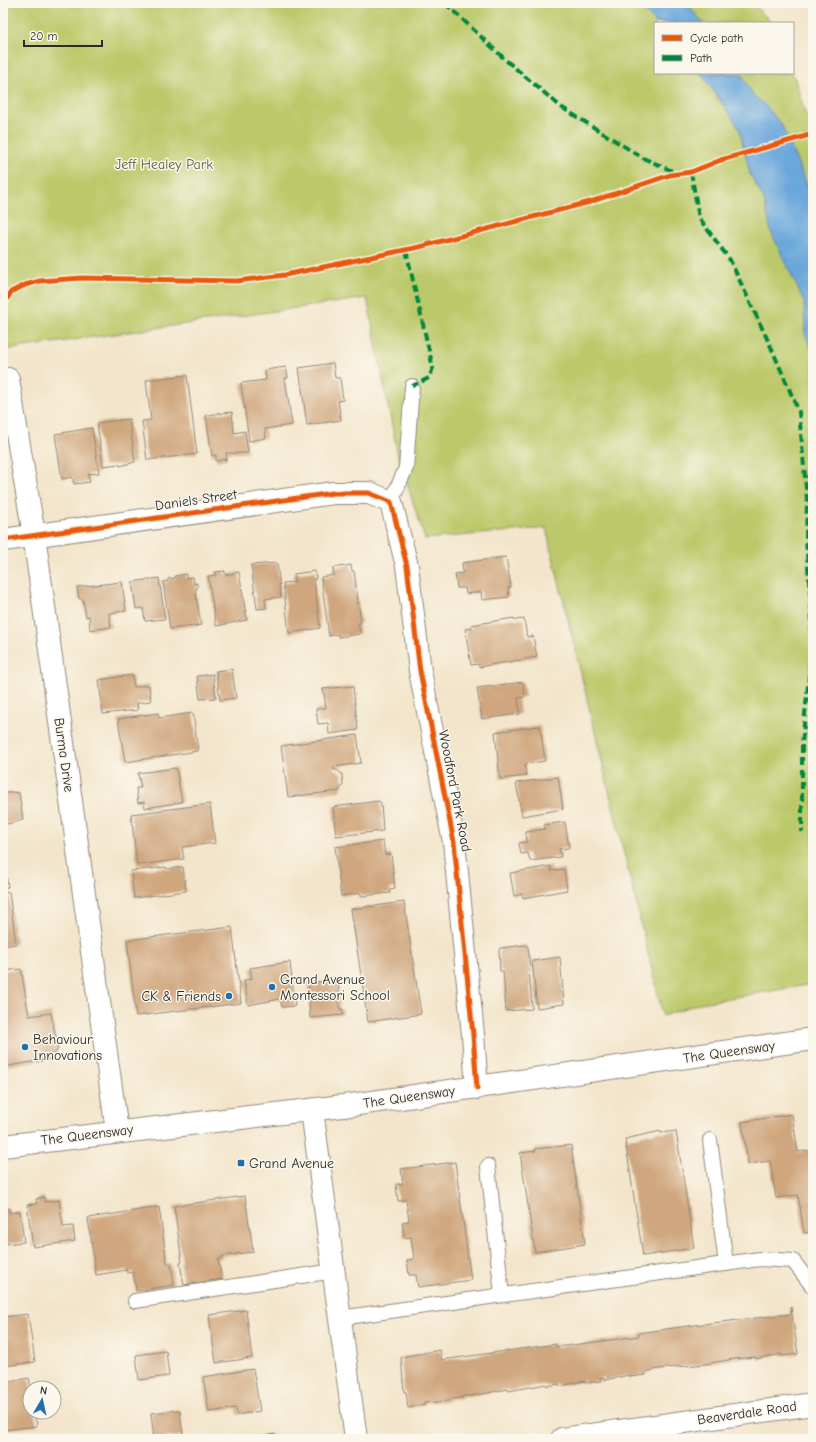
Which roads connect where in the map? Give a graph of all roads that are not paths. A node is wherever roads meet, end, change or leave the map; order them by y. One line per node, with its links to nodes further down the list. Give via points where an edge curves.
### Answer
1 (8, 379): 4 (street, Burma Drive)
2 (412, 386): 3 (lane, via 406,468)
3 (390, 502): 4 (street, Daniels Street, via 369,493 334,492); 7 (street, Woodford Park Road, via 407,566 420,671 454,842)
4 (34, 535): 5 (street, Daniels Street); 9 (street, Burma Drive)
5 (3, 540)
6 (813, 1039): 7 (street, The Queensway)
7 (476, 1088): 8 (street, The Queensway)
8 (312, 1110): 9 (street, The Queensway); 14 (street)
9 (117, 1131): 11 (street, The Queensway)
10 (710, 1140): 13 (lane)
11 (3, 1146)
12 (488, 1166): 16 (lane)
13 (726, 1264): 15 (lane, via 760,1259 792,1261); 16 (lane)
14 (334, 1271): 17 (lane); 18 (street)
15 (813, 1287)
16 (502, 1295): 18 (lane)
17 (135, 1301)
18 (340, 1318): 20 (street)
19 (813, 1404): 21 (street, Beaverdale Road)
20 (356, 1439)
21 (562, 1439)

